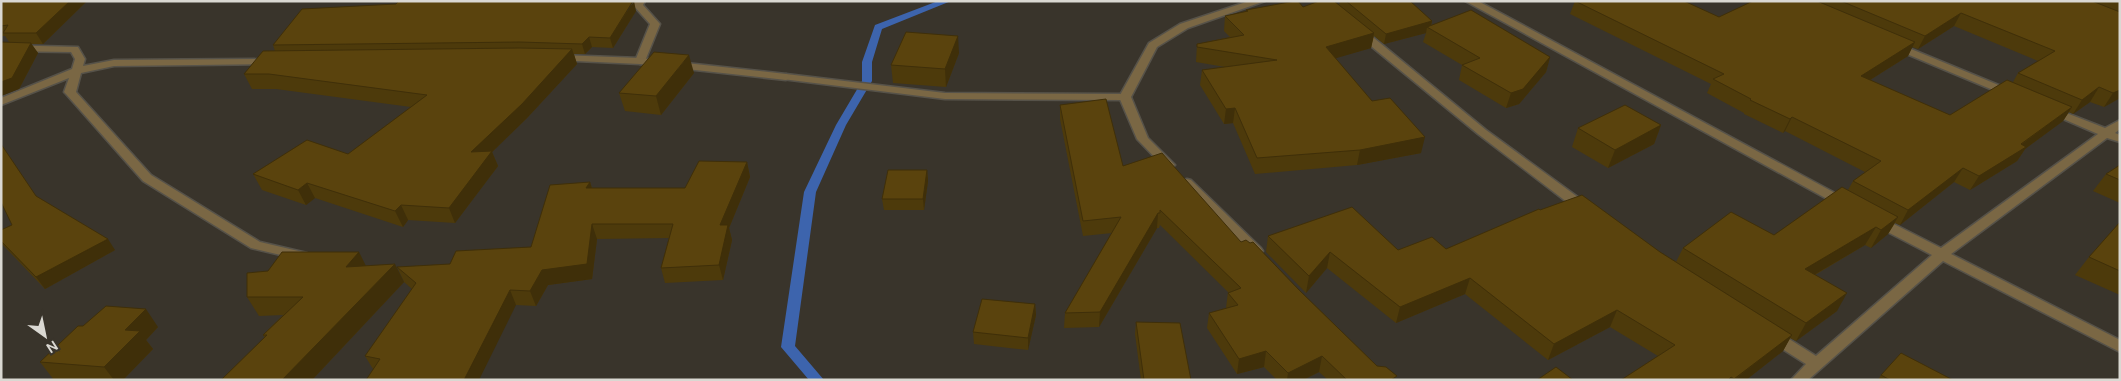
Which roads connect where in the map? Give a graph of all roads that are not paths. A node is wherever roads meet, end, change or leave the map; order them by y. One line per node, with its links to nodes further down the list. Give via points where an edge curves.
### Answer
1 (640, 1): 9 (street, via 638,5 655,24)
2 (1260, 1): 12 (street, via 1184,26 1153,45)
3 (1470, 1): 19 (street)
4 (1353, 26): 18 (street, via 1482,132)
5 (1888, 43): 11 (street)
6 (1, 48): 10 (street, via 74,49 80,59)
7 (543, 58): 9 (street)
8 (284, 60): 10 (street, via 114,63)
9 (640, 61): 12 (street, via 944,96)
10 (76, 71): 13 (street); 20 (street, via 70,92 147,178 256,244)
11 (2015, 96)
12 (1125, 98): 21 (street, via 1144,139)
13 (1, 102)
14 (2043, 107): 16 (street)
15 (2120, 122): 16 (street)
16 (2106, 133): 17 (street); 19 (street)
17 (2120, 139)
18 (1597, 218)
19 (1941, 255): 23 (street); 24 (street)
20 (310, 258)
21 (1268, 263)
22 (1759, 327): 24 (street)
23 (2120, 348)
24 (1817, 364): 25 (street)
25 (1798, 380)

